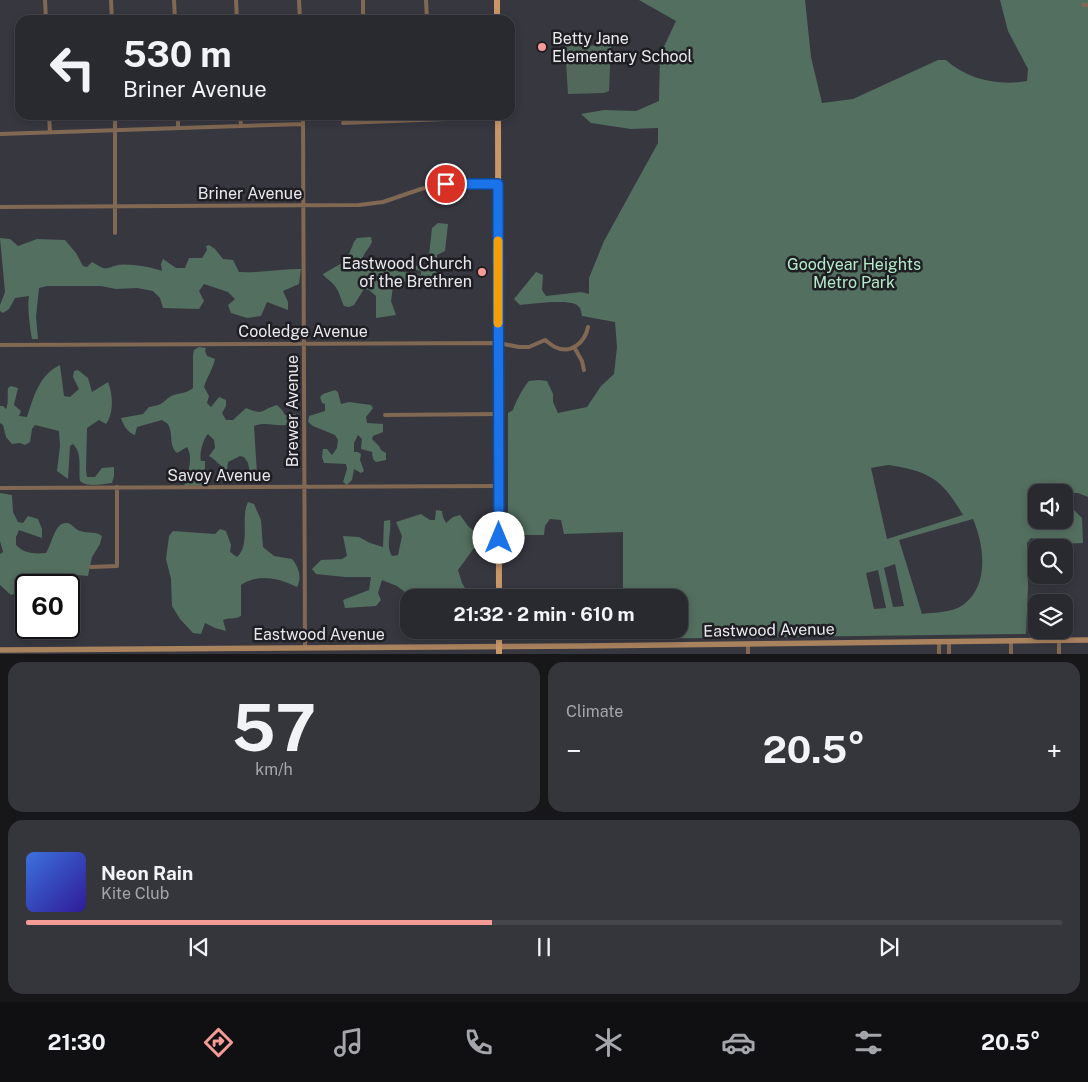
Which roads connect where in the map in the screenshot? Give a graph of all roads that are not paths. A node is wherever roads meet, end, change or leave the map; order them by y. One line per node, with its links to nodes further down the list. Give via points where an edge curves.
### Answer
1 (46, 0): 9 (street)
2 (111, 0): 10 (street)
3 (174, 0): 11 (street)
4 (236, 0): 12 (street)
5 (299, 0): 13 (street)
6 (363, 0): 14 (street)
7 (426, 0): 15 (street)
8 (497, 0): 16 (main road)
9 (46, 15)
10 (112, 15)
11 (175, 15)
12 (237, 15)
13 (300, 15)
14 (363, 15)
15 (427, 15)
16 (497, 15)
17 (49, 120): 30 (street)
18 (115, 120): 29 (street)
19 (178, 120): 28 (street)
20 (240, 120): 27 (street)
21 (303, 120): 26 (street, Brewer Avenue)
22 (410, 120): 24 (street)
23 (498, 120): 32 (main road)
24 (366, 122): 25 (street)
25 (343, 123)
26 (303, 124): 27 (street); 33 (street, Brewer Avenue)
27 (241, 126): 28 (street)
28 (178, 128): 29 (street)
29 (115, 130): 30 (street); 35 (street)
30 (50, 132): 31 (street)
31 (0, 134)
32 (498, 184): 33 (street, Briner Avenue, via 438,186 376,204); 38 (main road)
33 (304, 205): 35 (street, Briner Avenue); 39 (street, Brewer Avenue)
34 (0, 207): 35 (street, Briner Avenue)
35 (116, 207): 36 (street)
36 (115, 233)
37 (588, 326): 41 (street, via 582,341)
38 (498, 342): 39 (street, Cooledge Avenue); 41 (street, Cooledge Avenue, via 529,348 544,340 563,349); 43 (main road)
39 (304, 344): 40 (street, Cooledge Avenue); 46 (street, Brewer Avenue)
40 (0, 345)
41 (574, 347): 42 (street)
42 (584, 370)
43 (498, 414): 44 (street); 45 (main road)
44 (385, 415)
45 (499, 486): 46 (street, Savoy Avenue); 50 (main road)
46 (304, 487): 48 (street, Savoy Avenue); 60 (street, Brewer Avenue)
47 (0, 488): 48 (street, Savoy Avenue)
48 (116, 488): 49 (street, via 117,566)
49 (91, 567)
50 (499, 589)
51 (499, 639): 58 (main road)
52 (1011, 640): 53 (street, Eastwood Avenue); 56 (street, Eastwood Avenue); 66 (street)
53 (1059, 640): 54 (street, Eastwood Avenue); 67 (street)
54 (1088, 640)
55 (940, 641): 56 (street, Eastwood Avenue); 57 (street, Eastwood Avenue); 64 (street)
56 (948, 641): 65 (street)
57 (748, 644): 58 (street, Eastwood Avenue); 63 (street)
58 (499, 646): 60 (street, Eastwood Avenue); 62 (main road)
59 (0, 650): 61 (street, Eastwood Avenue)
60 (305, 650): 61 (street, Eastwood Avenue)
61 (120, 652)
62 (499, 654)
63 (748, 654)
64 (940, 654)
65 (949, 654)
66 (1011, 654)
67 (1059, 654)

